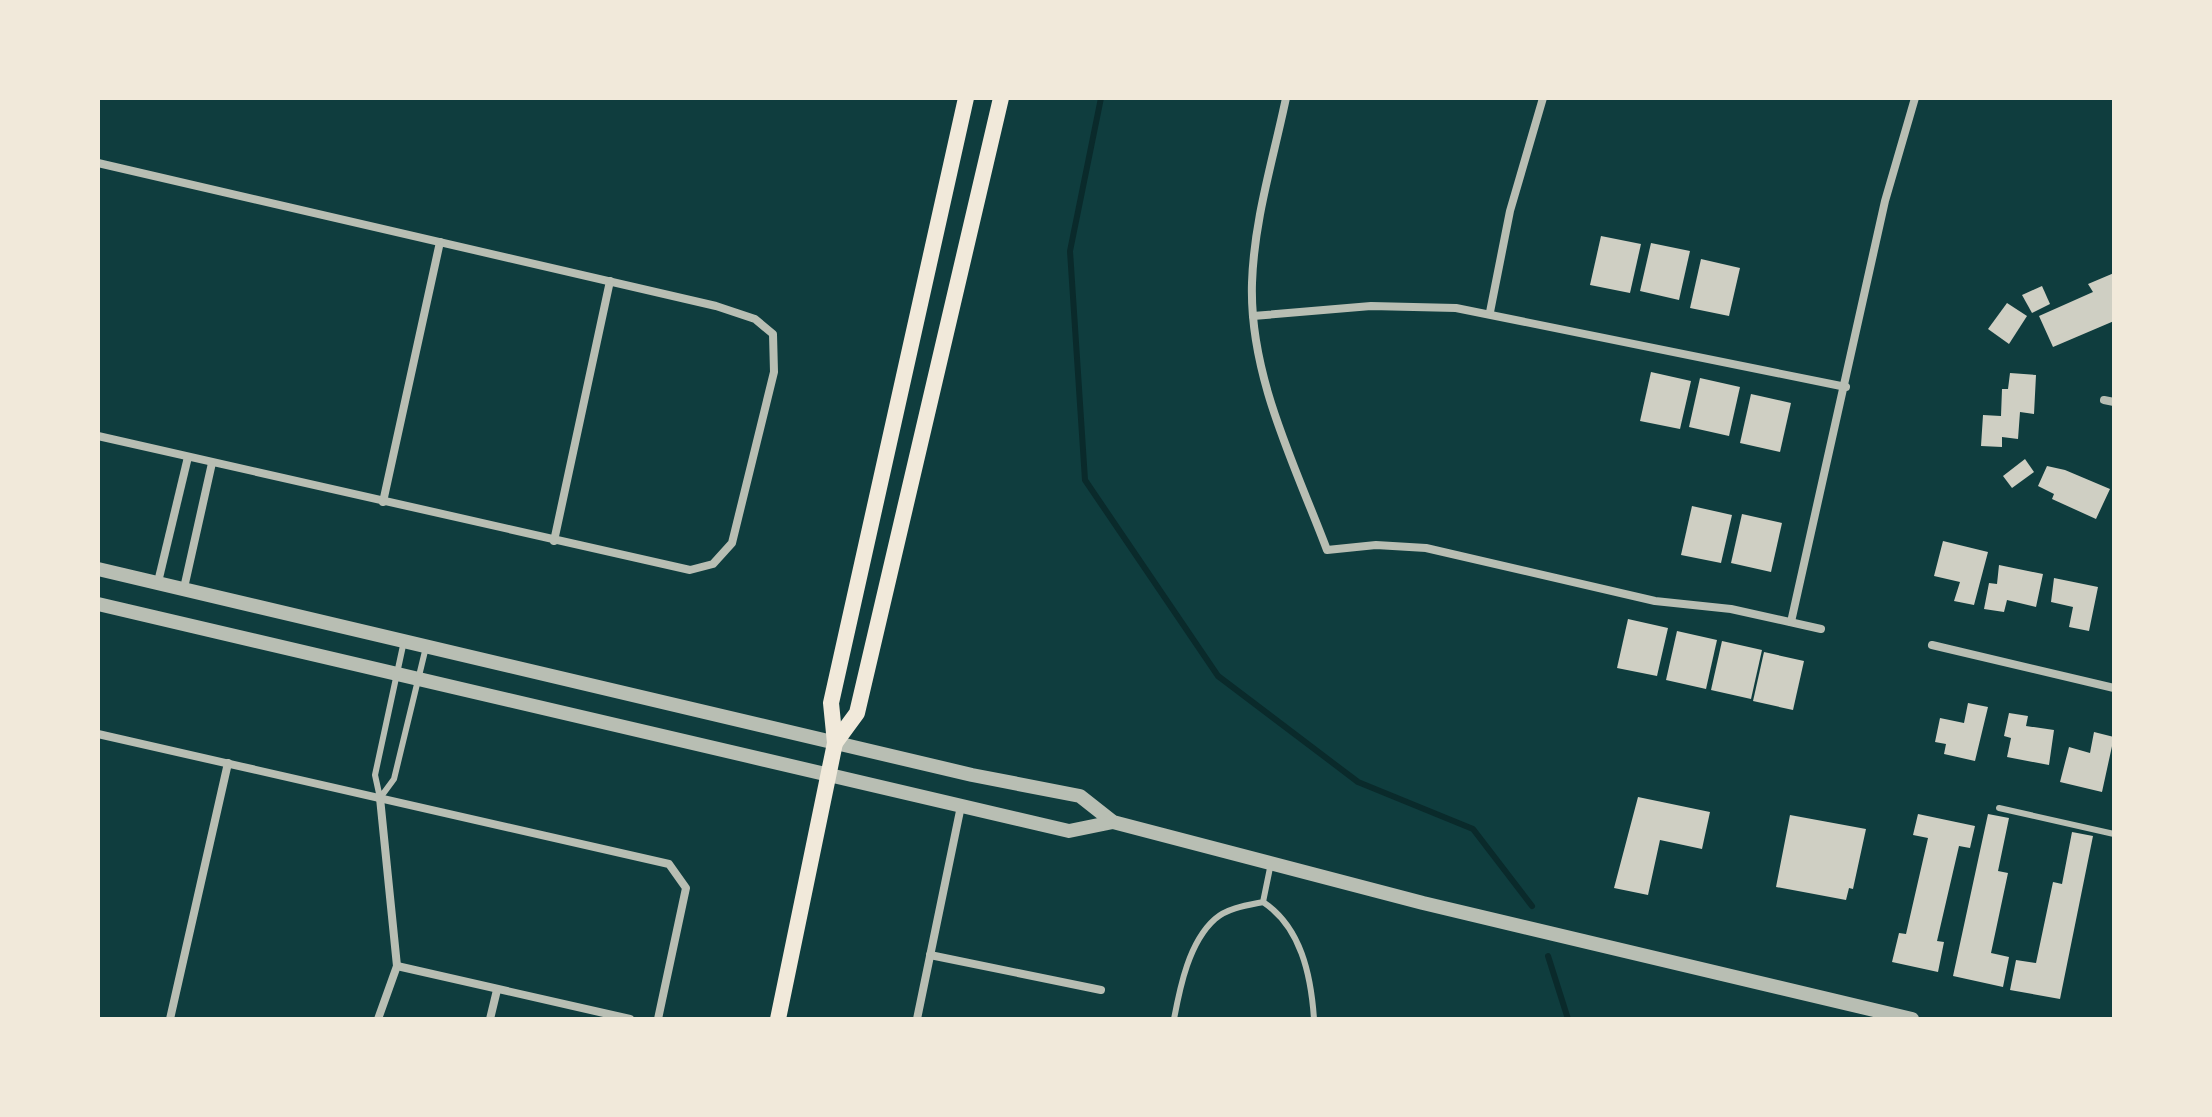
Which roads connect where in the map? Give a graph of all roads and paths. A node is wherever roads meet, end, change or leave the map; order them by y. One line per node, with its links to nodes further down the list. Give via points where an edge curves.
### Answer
1 (966, 98): 30 (main road, via 831,703)
2 (1001, 98): 30 (main road, via 857,713)
3 (1286, 98): 10 (street, via 1255,237)
4 (1543, 98): 9 (street, via 1510,211)
5 (1915, 98): 11 (street, via 1894,163)
6 (98, 163): 7 (street)
7 (440, 242): 8 (street); 15 (street)
8 (610, 281): 16 (street); 16 (street, via 755,319 773,334 774,372 732,543 713,564 690,570 667,567)
9 (1490, 312): 10 (street, via 1422,305); 11 (street)
10 (1253, 316): 21 (street, via 1270,399 1327,550 1376,545 1426,548 1655,601)
11 (1846, 387): 21 (street)
12 (98, 436): 13 (street)
13 (188, 457): 14 (street); 18 (street)
14 (212, 463): 15 (street); 19 (street)
15 (383, 502): 16 (street)
16 (554, 541)
17 (98, 569): 18 (street)
18 (158, 582): 19 (street)
19 (184, 588): 23 (street)
20 (98, 604): 26 (street)
21 (1791, 622): 22 (street)
22 (1821, 629)
23 (404, 641): 25 (street); 26 (lane)
24 (1932, 645): 28 (street)
25 (426, 646): 27 (lane); 30 (street)
26 (397, 675): 27 (street); 33 (lane, via 375,775)
27 (418, 680): 32 (street); 33 (lane, via 394,779)
28 (2114, 688)
29 (98, 734): 31 (street)
30 (835, 743): 32 (main road); 36 (street, via 1080,796)
31 (228, 763): 33 (street); 44 (street)
32 (829, 774): 34 (street); 49 (main road)
33 (380, 798): 41 (street); 48 (street, via 669,864 686,888)
34 (961, 806): 36 (street, via 1069,831); 40 (street)
35 (1999, 808): 37 (lane)
36 (1113, 822): 38 (street)
37 (2114, 834)
38 (1271, 863): 39 (lane); 53 (street)
39 (1263, 902): 51 (lane, via 1215,919 1197,944); 52 (lane, via 1282,915 1304,960)
40 (930, 955): 43 (street); 50 (street)
41 (397, 966): 42 (street); 45 (street)
42 (497, 990): 46 (street); 47 (street)
43 (1101, 990)
44 (170, 1019)
45 (378, 1019)
46 (490, 1019)
47 (630, 1019)
48 (658, 1019)
49 (778, 1019)
50 (917, 1019)
51 (1174, 1019)
52 (1314, 1019)
53 (1912, 1019)

